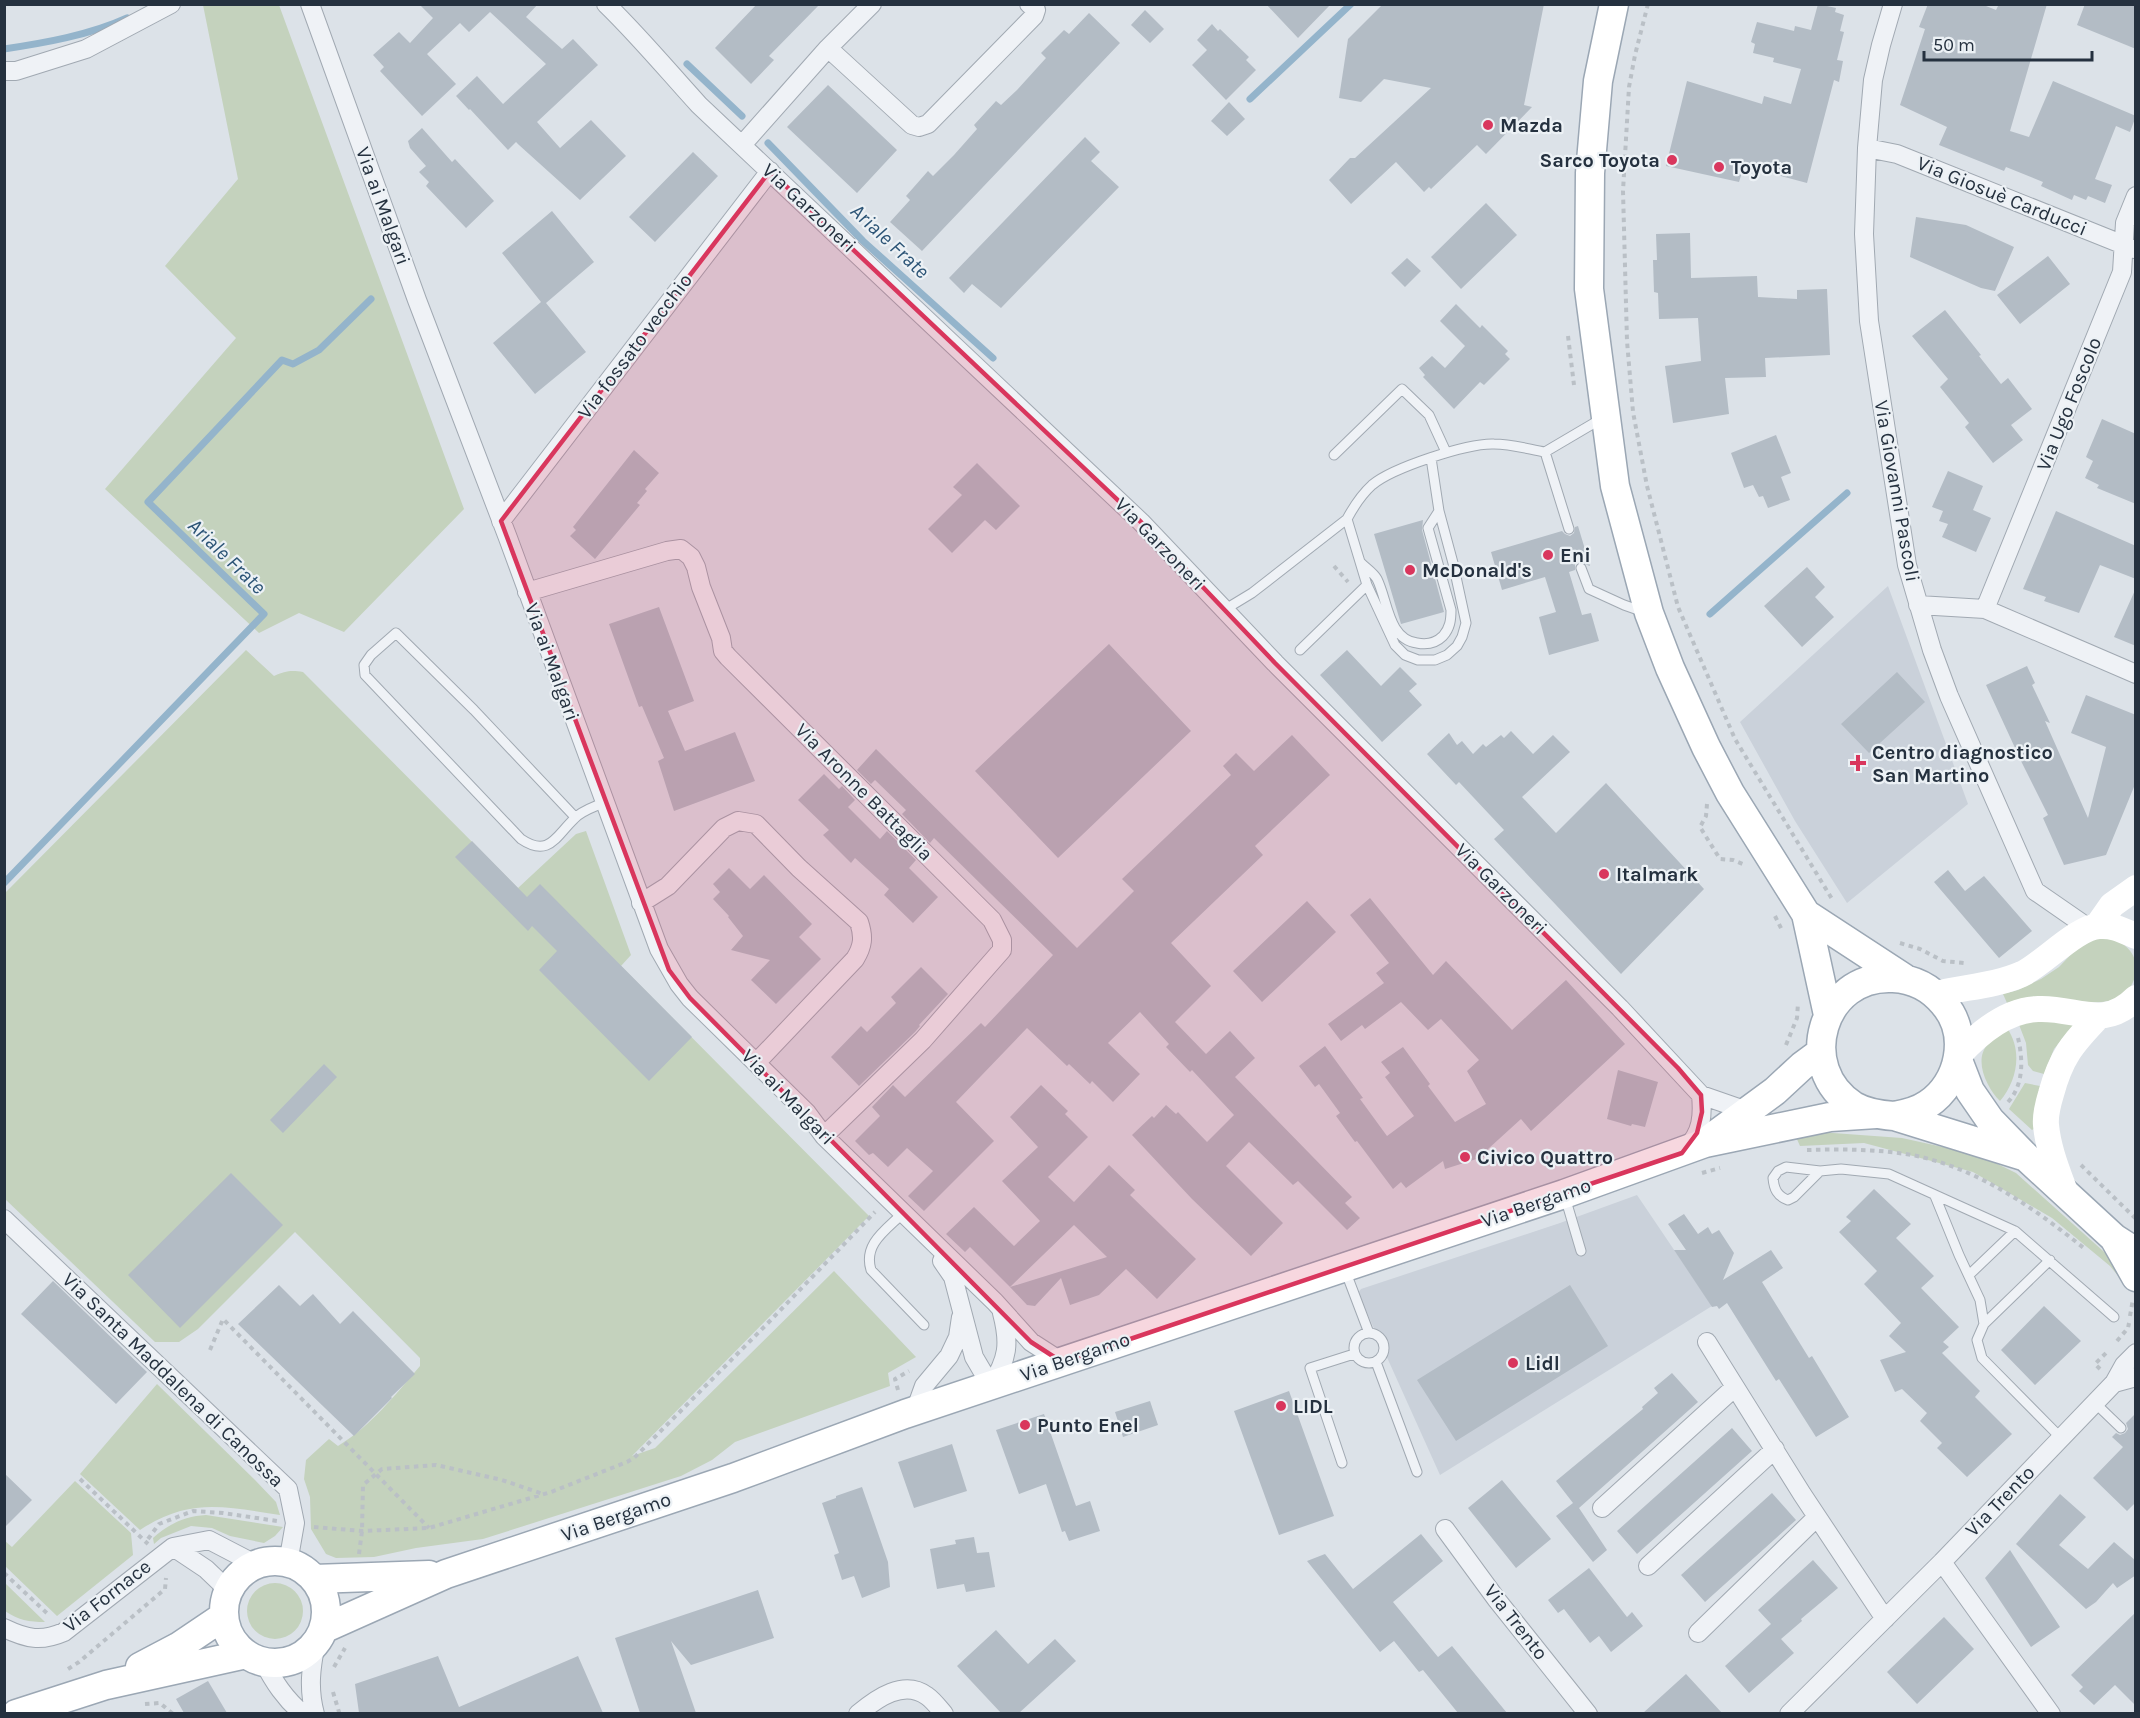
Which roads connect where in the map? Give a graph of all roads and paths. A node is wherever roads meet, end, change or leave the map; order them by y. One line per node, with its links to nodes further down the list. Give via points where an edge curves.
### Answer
1 (171, 4): 10 (street, via 86,49 16,71)
2 (310, 4): 23 (street, Via ai Malgari)
3 (606, 4): 11 (street, Via Garzoneri, via 637,33 699,105)
4 (872, 4): 9 (street)
5 (1029, 4): 9 (street, via 1035,10 1034,16 928,124 919,127 912,125)
6 (1614, 4): 16 (main road, via 1598,81 1590,173 1589,289)
7 (1648, 4): 40 (path, via 1629,87 1623,191 1627,341 1633,412 1647,486 1678,607 1735,739)
8 (1893, 4): 12 (street, Via Giovanni Pascoli, via 1873,80)
9 (828, 48): 11 (street)
10 (4, 71)
11 (742, 145): 13 (street, Via Garzoneri)
12 (1867, 148): 15 (street, Via Giosuè Carducci, via 1897,154); 31 (street, Via Giovanni Pascoli, via 1864,234 1869,321 1907,566)
13 (770, 171): 23 (street, Via fossato vecchio); 33 (street, Via Garzoneri, via 1141,522)
14 (2136, 196): 15 (street, Via Ugo Foscolo, via 2125,222)
15 (2130, 248): 32 (street, Via Ugo Foscolo)
16 (1606, 416): 18 (lane); 34 (main road, via 1615,486)
17 (1446, 452): 18 (lane, via 1493,444); 19 (lane, via 1429,415 1402,390); 20 (lane)
18 (1545, 452): 24 (lane)
19 (1334, 455)
20 (1431, 458): 21 (lane); 22 (lane, via 1391,473 1372,485)
21 (1439, 511): 25 (lane, via 1428,528 1451,618 1448,630 1438,641 1425,645 1410,642 1398,632 1376,576); 28 (lane, via 1464,607 1466,623 1457,646 1435,660 1405,655 1395,645)
22 (1347, 519): 25 (lane); 33 (lane)
23 (501, 521): 29 (street, Via ai Malgari)
24 (1569, 529)
25 (1361, 563): 28 (lane)
26 (1334, 566): 30 (path)
27 (1581, 568): 34 (lane, via 1589,589)
28 (1367, 585): 30 (lane)
29 (527, 592): 37 (street, Via ai Malgari); 58 (street, Via Aronne Battaglia, via 681,549 692,557 728,657 992,920 1002,940 1002,950 923,1040)
30 (1358, 594): 35 (lane)
31 (1918, 605): 32 (street); 43 (street, Via Giovanni Pascoli, via 1949,696 2035,891)
32 (1985, 609): 36 (street)
33 (1224, 610): 55 (street, Via Garzoneri, via 1620,1008)
34 (1648, 614): 42 (main road, via 1730,793)
35 (1300, 650)
36 (2136, 674)
37 (603, 803): 38 (lane); 41 (street, Via ai Malgari)
38 (575, 817): 38 (lane, via 556,840 543,846 531,846 521,839 365,675 363,665 396,633)
39 (2136, 888): 43 (street, via 2112,905)
40 (1833, 902)
41 (641, 903): 54 (street, Via ai Malgari, via 659,950 679,984); 54 (street, via 668,886 724,828 738,821 756,824 859,922 864,935 855,959)
42 (1806, 914): 46 (main road); 50 (main road)
43 (2094, 927): 44 (street, via 2120,929); 47 (street, via 2023,973)
44 (2136, 936)
45 (1893, 941): 47 (path, via 1943,961 1974,963)
46 (1904, 978): 48 (main road); 50 (main road, via 1881,977 1860,984 1841,997)
47 (1988, 984): 48 (street)
48 (1936, 994): 53 (main road, via 1955,1022)
49 (2136, 998): 51 (street, via 2112,1014)
50 (1828, 1015): 52 (main road)
51 (2098, 1017): 53 (street, via 2036,1008 2007,1016 1986,1029); 63 (street, via 2071,1044 2059,1066 2047,1110 2045,1124 2052,1157)
52 (1821, 1052): 56 (main road, Via Bergamo); 57 (main road, via 1826,1074 1838,1092 1855,1106)
53 (1958, 1058): 57 (main road, via 1952,1077 1928,1104 1912,1112); 60 (main road, via 1970,1091 1983,1110)
54 (756, 1063): 58 (street, Via ai Malgari, via 807,1113)
55 (1701, 1095): 56 (street, Via Garzoneri); 59 (street, via 1702,1123 1691,1144)
56 (1747, 1111): 59 (main road, Via Bergamo)
57 (1885, 1115): 59 (main road, Via Bergamo, via 1830,1117); 60 (main road)
58 (824, 1136): 67 (street, Via ai Malgari)
59 (1693, 1148): 64 (main road, Via Bergamo)
60 (2026, 1157): 63 (main road)
61 (2074, 1158): 69 (path)
62 (1820, 1171): 62 (lane, via 1786,1167 1773,1178 1774,1188 1788,1200); 65 (lane, via 1889,1174)
63 (2065, 1192): 72 (main road)
64 (1564, 1194): 73 (lane); 75 (main road, Via Bergamo)
65 (1935, 1196): 70 (lane); 76 (lane)
66 (875, 1212): 103 (path, via 634,1458)
67 (902, 1214): 71 (street, Via ai Malgari); 82 (lane, via 871,1246 869,1262 871,1270)
68 (4, 1219): 111 (street, Via Santa Maddalena di Canossa, via 288,1489 296,1523)
69 (2136, 1219)
70 (2015, 1231): 74 (lane); 76 (lane)
71 (926, 1237): 78 (street, Via ai Malgari); 79 (street, Via ai Malgari, via 953,1277)
72 (2125, 1245): 77 (main road)
73 (1581, 1251)
74 (2050, 1260): 80 (lane); 81 (lane)
75 (1344, 1267): 83 (lane); 88 (main road, Via Bergamo)
76 (1969, 1275): 81 (lane, via 1980,1300)
77 (2136, 1277)
78 (1002, 1311): 88 (street, Via ai Malgari, via 1031,1341); 92 (street, via 1008,1348)
79 (962, 1312): 92 (street, Via ai Malgari, via 974,1357); 95 (street, Via ai Malgari, via 950,1356 924,1386)
80 (2114, 1317)
81 (1984, 1324): 97 (lane, via 1977,1340 1982,1358)
82 (924, 1325)
83 (1369, 1333): 87 (lane, via 1356,1339); 89 (lane, via 1379,1337 1384,1345)
84 (1707, 1342): 93 (street)
85 (210, 1350): 101 (path, via 223,1319)
86 (2136, 1353): 91 (street, Via Trento)
87 (1354, 1354): 89 (lane, via 1362,1362); 99 (lane, via 1310,1368)
88 (1062, 1362): 92 (main road, Via Bergamo)
89 (1376, 1362): 100 (lane)
90 (2136, 1377): 91 (street, Via Trento)
91 (2114, 1383): 94 (street, Via Trento)
92 (991, 1386): 95 (main road, Via Bergamo)
93 (1735, 1387): 98 (street); 104 (street)
94 (2094, 1402): 96 (lane); 97 (street, Via Trento)
95 (915, 1412): 116 (main road, Via Bergamo)
96 (2121, 1428)
97 (2061, 1438): 110 (street, Via Trento)
98 (1774, 1449): 105 (street); 113 (street)
99 (1342, 1463)
100 (1416, 1472)
101 (376, 1473): 103 (path, via 382,1468 436,1465); 103 (path, via 429,1527); 109 (path, via 363,1485)
102 (80, 1479): 107 (path)
103 (543, 1494)
104 (1602, 1508)
105 (1818, 1517): 119 (street); 122 (street)
106 (1445, 1529): 134 (street, Via Trento)
107 (147, 1541)
108 (173, 1547): 112 (street, Via Fornace, via 208,1540); 118 (street, via 206,1569); 121 (street, Via Fornace, via 64,1632 37,1639)
109 (358, 1560)
110 (1942, 1562): 119 (street, Via Trento); 136 (street)
111 (288, 1563): 112 (main road); 117 (main road)
112 (255, 1564): 118 (main road, Via Bergamo, via 240,1575)
113 (1648, 1566)
114 (166, 1569): 125 (path, via 165,1589)
115 (4, 1573): 120 (path)
116 (446, 1574): 117 (main road, Via Bergamo); 123 (main road, Via Bergamo)
117 (314, 1579): 123 (main road, via 323,1594 326,1611)
118 (226, 1603): 124 (main road, via 228,1630 235,1643); 126 (main road, Via Bergamo, via 178,1647)
119 (1885, 1619): 135 (street, Via Trento)
120 (54, 1621)
121 (4, 1628)
122 (1698, 1633)
123 (319, 1636): 124 (main road, Via Bergamo, via 305,1652 292,1659 278,1663); 131 (street, via 310,1672)
124 (255, 1657): 126 (main road, Via Bergamo); 130 (street, via 290,1703)
125 (61, 1673)
126 (106, 1685): 128 (main road, Via Bergamo)
127 (138, 1704): 129 (path, via 160,1703)
128 (16, 1713)
129 (173, 1713)
130 (303, 1713)
131 (315, 1713)
132 (858, 1713): 133 (street, via 883,1695 909,1688 927,1696)
133 (944, 1713)
134 (1588, 1713)
135 (1790, 1713)
136 (2051, 1713)

